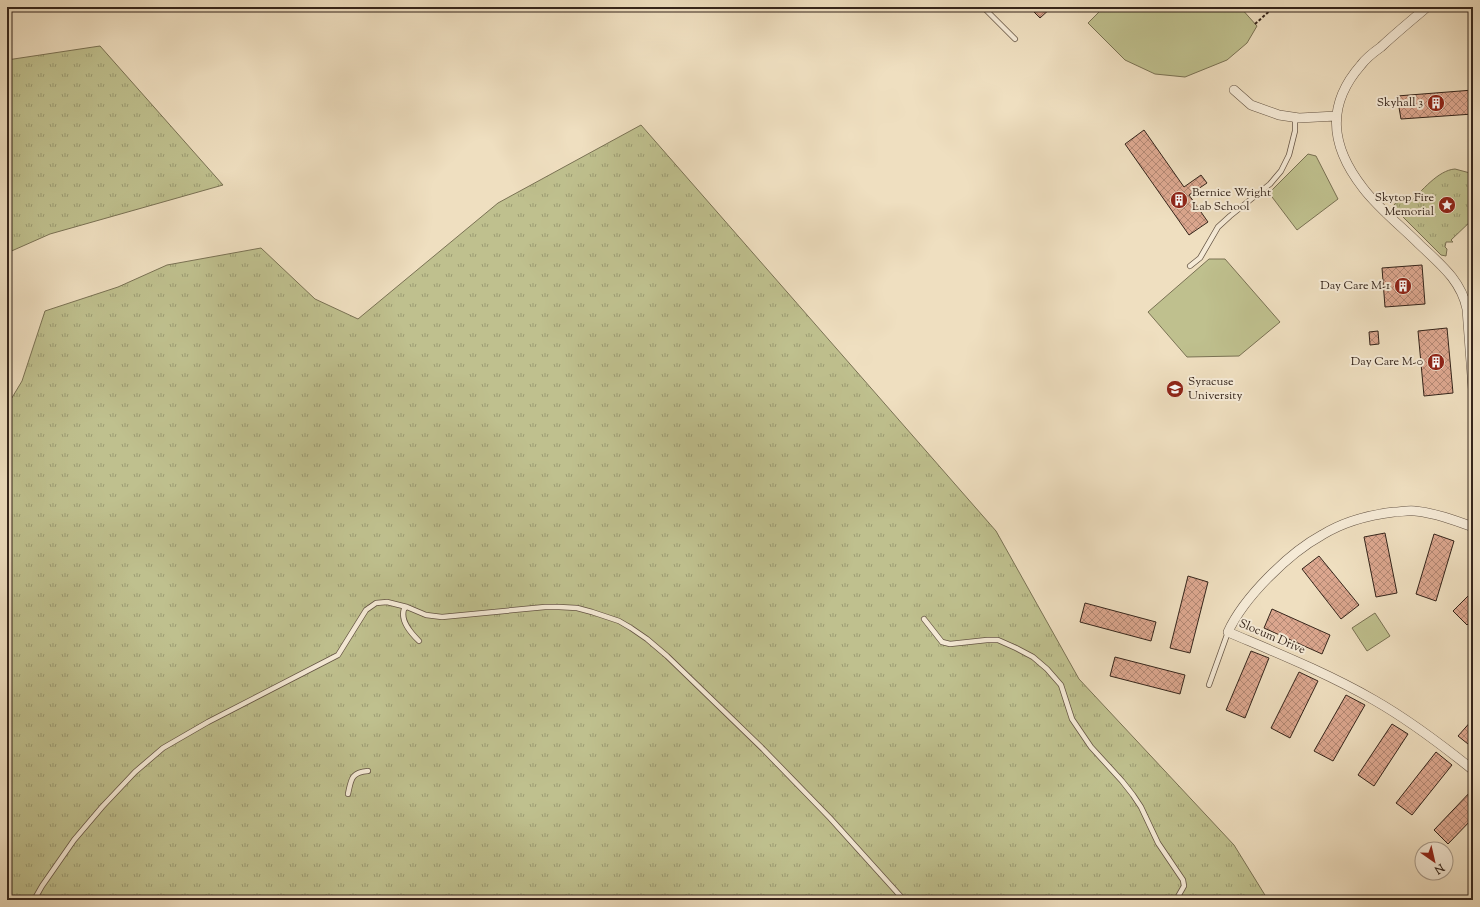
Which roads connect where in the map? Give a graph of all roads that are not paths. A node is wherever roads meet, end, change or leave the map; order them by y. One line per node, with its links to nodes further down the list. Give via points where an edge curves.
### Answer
1 (983, 7): 3 (lane)
2 (1427, 7): 5 (street, via 1361,64 1346,85 1338,102)
3 (1015, 39)
4 (1234, 90): 6 (street, via 1251,105)
5 (1336, 116): 6 (street); 8 (street, via 1341,148 1350,170 1364,190 1446,270 1459,286 1467,309)
6 (1296, 118): 7 (lane, via 1289,155 1281,171 1270,184 1218,228 1200,258)
7 (1190, 266)
8 (1473, 389)
9 (1473, 527): 12 (street, Slocum Drive, via 1450,518 1414,510 1355,520 1322,534 1294,554 1267,579 1244,605)
10 (407, 606): 13 (lane, via 404,608 403,618); 18 (lane, via 387,602 376,603 366,610 338,655 208,722 164,748 135,772 102,807 74,840); 19 (lane, via 426,615 442,617 545,607 577,608 611,618 631,628 662,652 764,749)
11 (924, 619): 20 (lane, via 942,642 955,644 998,640 1033,657 1047,669 1061,685 1072,719 1091,747 1133,795 1158,843 1183,880 1184,886)
12 (1228, 632): 14 (lane); 15 (street, Slocum Drive, via 1314,669 1374,700 1405,719)
13 (419, 641)
14 (1209, 685)
15 (1473, 770)
16 (368, 772): 17 (lane, via 359,772 352,777)
17 (348, 794)
18 (34, 900)
19 (904, 900)
20 (1176, 900)

